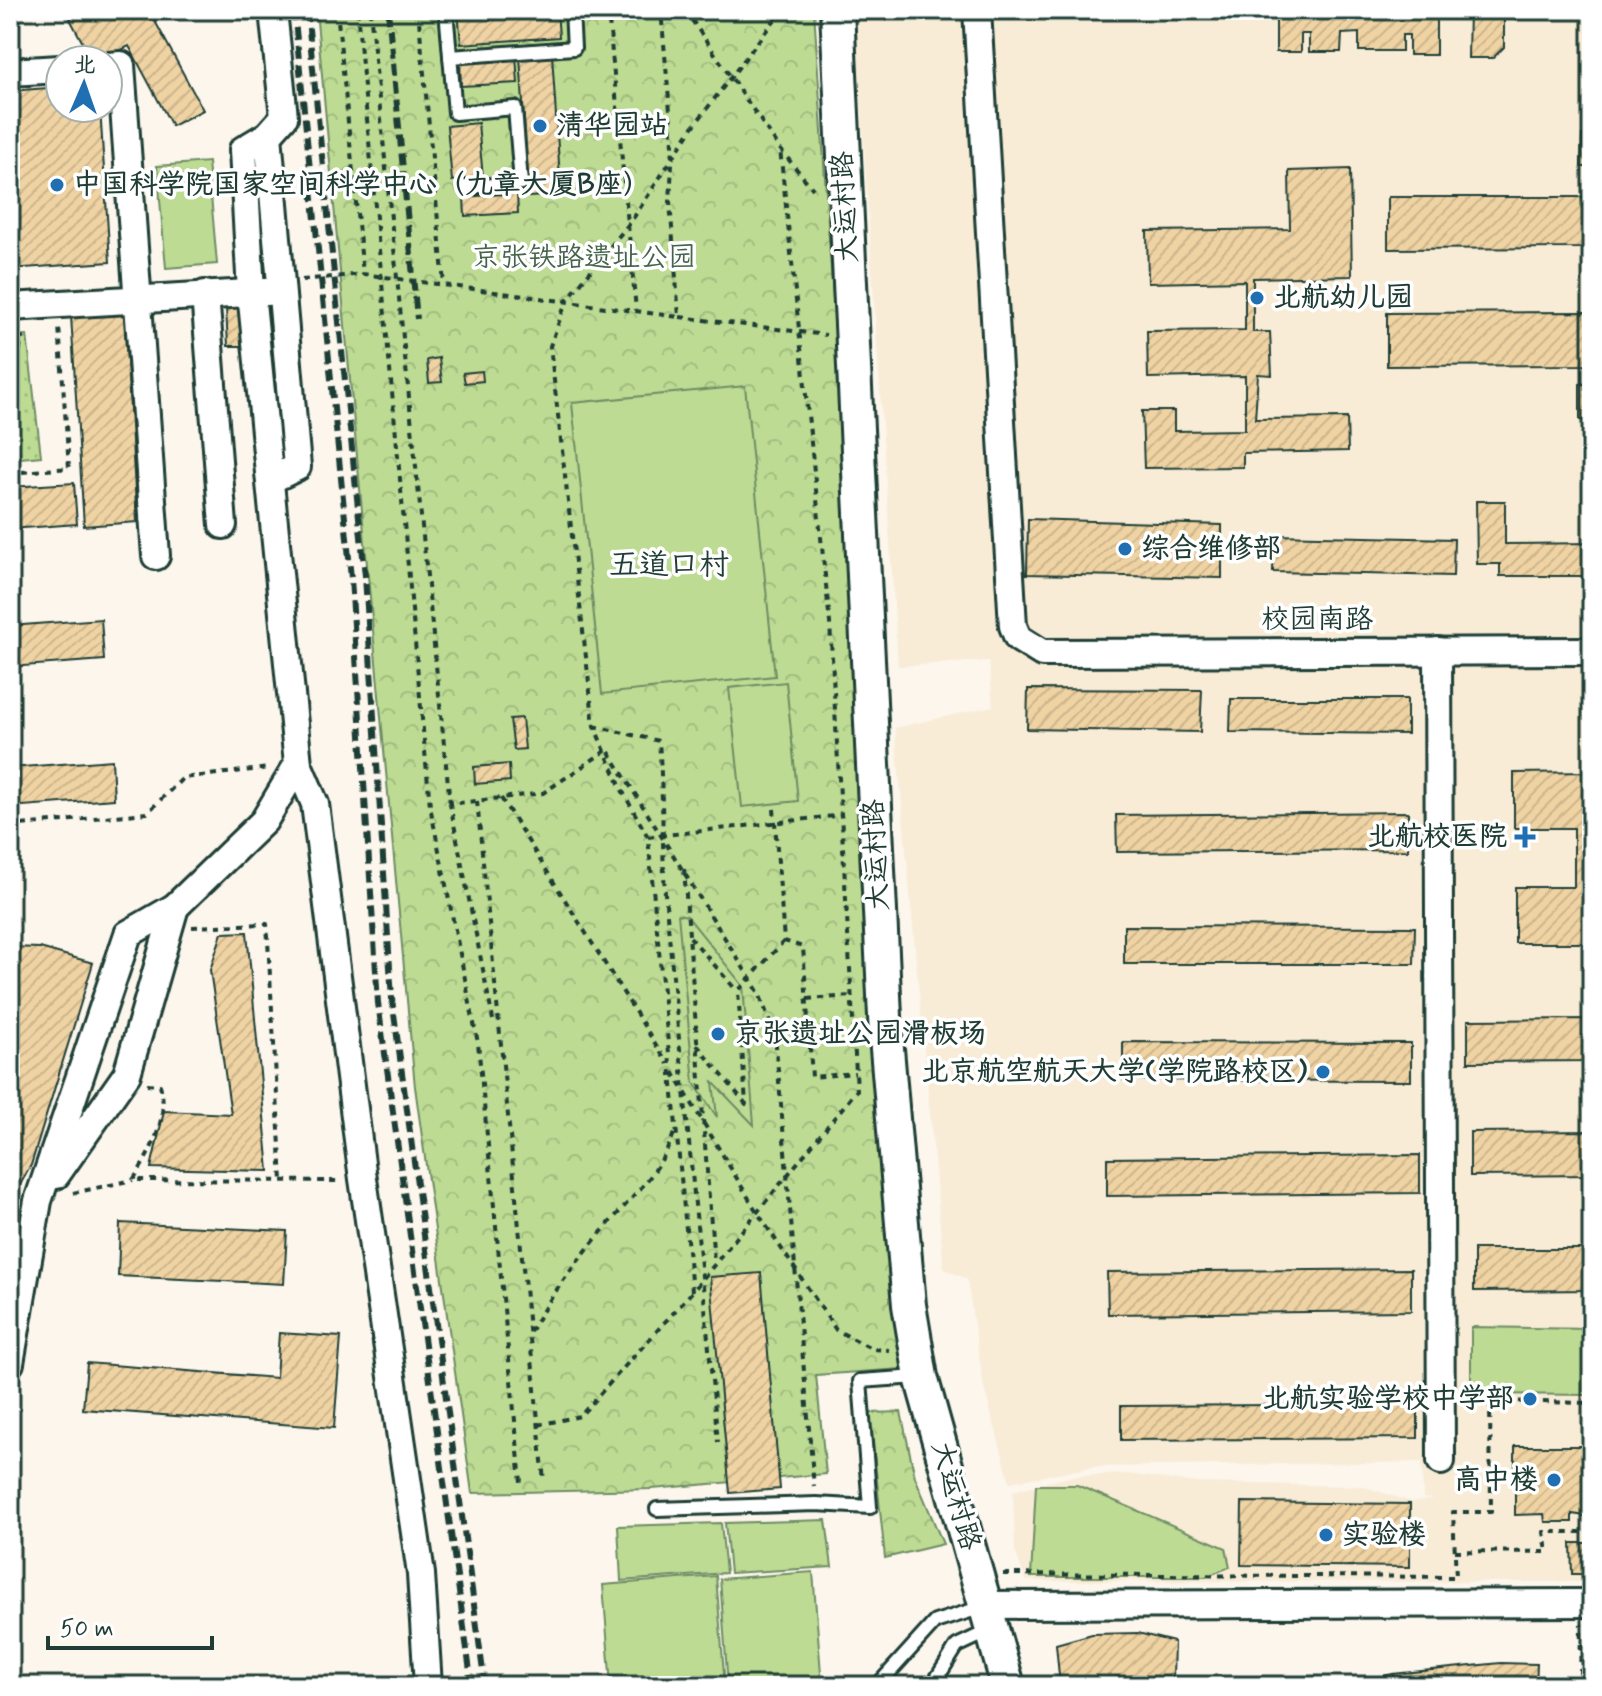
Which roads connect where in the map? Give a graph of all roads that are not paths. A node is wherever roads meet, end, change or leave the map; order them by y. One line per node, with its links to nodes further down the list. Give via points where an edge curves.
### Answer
1 (273, 10): 10 (street, via 284,117)
2 (446, 10): 6 (lane)
3 (572, 10): 6 (lane, via 574,48)
4 (837, 10): 27 (street, 大运村路, via 886,1037)
5 (977, 10): 20 (street, 校园南路, via 1013,626 1018,638 1042,653)
6 (450, 57): 11 (lane, via 455,113 515,108 521,183)
7 (44, 70): 8 (street)
8 (10, 72)
9 (124, 106): 15 (street)
10 (268, 135): 12 (street); 13 (street, via 243,150)
11 (465, 187)
12 (281, 291): 13 (street); 17 (street, via 297,467)
13 (251, 292): 14 (street); 17 (street)
14 (205, 294): 15 (street); 18 (street)
15 (138, 297): 16 (street); 19 (street)
16 (10, 307)
17 (272, 479): 22 (street)
18 (223, 525)
19 (156, 556)
20 (1438, 651): 21 (street, 校园南路); 28 (street)
21 (1592, 651)
22 (298, 764): 23 (street, via 264,821); 34 (street, via 315,804 421,1574)
23 (175, 907): 24 (street, via 127,1074); 24 (street, via 128,934)
24 (38, 1201): 25 (street)
25 (15, 1306): 26 (street)
26 (10, 1363)
27 (918, 1364): 30 (lane, via 860,1381 870,1507); 33 (street, 大运村路)
28 (1441, 1461)
29 (815, 1489): 30 (lane)
30 (816, 1504): 31 (lane)
31 (657, 1509)
32 (1587, 1603): 33 (street)
33 (989, 1617): 35 (lane, via 935,1622); 36 (lane, via 957,1646); 37 (street, 大运村路)
34 (428, 1686)
35 (877, 1686)
36 (932, 1686)
37 (1008, 1686)

